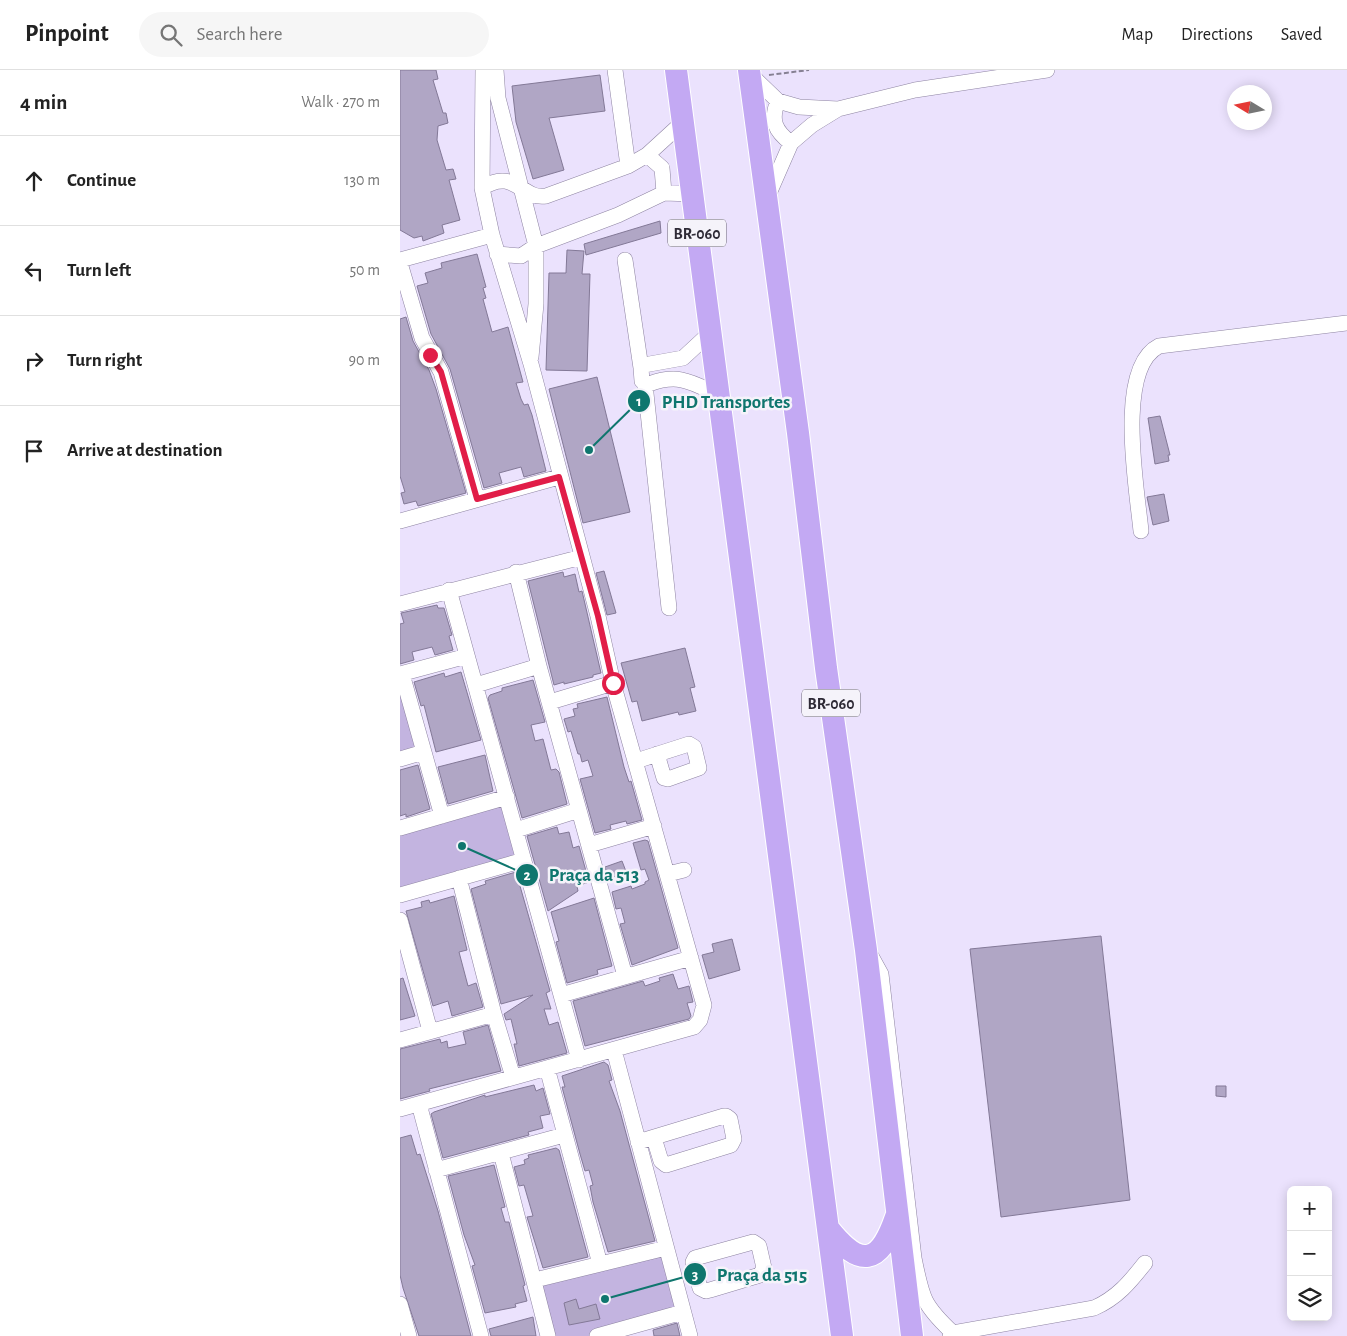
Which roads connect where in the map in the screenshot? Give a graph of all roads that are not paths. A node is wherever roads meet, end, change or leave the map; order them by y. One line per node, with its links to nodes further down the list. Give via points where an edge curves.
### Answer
1 (483, 70): 14 (street)
2 (496, 70): 13 (street, via 498,98)
3 (615, 70): 12 (street)
4 (676, 70): 9 (highway, BR-060)
5 (1047, 70): 8 (street, via 915,90)
6 (749, 71): 7 (street); 17 (highway, BR-060)
7 (778, 101): 8 (street, via 799,107); 10 (street, via 774,125 780,135)
8 (838, 109): 10 (street)
9 (682, 123): 11 (street); 16 (highway, BR-060)
10 (791, 143): 17 (street)
11 (647, 155): 12 (street); 15 (street, via 662,168)
12 (628, 166): 13 (street, via 546,196 540,197)
13 (520, 187): 14 (street, via 503,180); 19 (street)
14 (482, 188): 18 (street)
15 (664, 194): 16 (street); 19 (street)
16 (692, 194): 24 (highway, BR-060)
17 (767, 198): 61 (highway, BR-060, via 826,668)
18 (492, 235): 20 (street); 22 (street)
19 (536, 246): 20 (street, via 521,256); 25 (street, via 536,304)
20 (497, 254): 25 (street)
21 (625, 260): 26 (street)
22 (400, 261): 30 (street, via 422,338 441,372)
23 (1347, 323): 32 (street, via 1159,346 1152,350 1140,365 1133,404)
24 (710, 333): 26 (street, via 683,358); 28 (highway, BR-060)
25 (530, 364): 29 (street)
26 (641, 368): 27 (street)
27 (645, 384): 28 (street, via 668,378 680,379); 37 (street)
28 (719, 395): 80 (highway, BR-060)
29 (559, 477): 30 (street); 33 (street)
30 (477, 499): 31 (street)
31 (400, 521)
32 (1141, 531)
33 (582, 557): 34 (street); 41 (street)
34 (516, 572): 35 (street); 39 (street)
35 (449, 590): 36 (street); 38 (street)
36 (400, 604)
37 (670, 608)
38 (467, 656): 40 (street); 42 (street)
39 (539, 666): 42 (street); 43 (street)
40 (401, 674): 44 (street)
41 (613, 683): 43 (street); 47 (street)
42 (476, 685): 48 (street)
43 (550, 702): 49 (street)
44 (424, 752): 46 (street); 50 (street)
45 (657, 754): 47 (street)
46 (400, 759)
47 (636, 761): 51 (street)
48 (507, 797): 50 (street); 53 (street)
49 (579, 810): 53 (street); 54 (street)
50 (442, 816): 52 (street)
51 (654, 826): 54 (street); 57 (street)
52 (400, 828)
53 (516, 830): 55 (street)
54 (589, 845): 63 (street)
55 (524, 860): 58 (street); 64 (street)
56 (684, 870): 57 (street)
57 (668, 874): 62 (street)
58 (459, 878): 59 (street); 65 (street)
59 (400, 896)
60 (400, 920): 66 (street)
61 (866, 950): 79 (highway, BR-060); 91 (street, via 881,974 914,1258 921,1291 931,1312)
62 (691, 958): 63 (street); 68 (street, via 704,1005 700,1020 694,1027)
63 (625, 976): 64 (street)
64 (561, 994): 69 (street)
65 (494, 1014): 66 (street); 71 (street)
66 (430, 1031): 67 (street)
67 (400, 1040)
68 (614, 1050): 69 (street); 76 (street)
69 (579, 1060): 70 (street)
70 (547, 1068): 71 (street); 74 (street)
71 (513, 1076): 72 (street)
72 (419, 1104): 73 (street); 78 (street)
73 (400, 1109)
74 (564, 1135): 77 (street); 83 (street)
75 (654, 1138): 75 (street, via 661,1161 666,1165 731,1145 734,1139 730,1119 726,1116); 76 (street)
76 (638, 1142): 81 (street)
77 (501, 1153): 78 (street); 85 (street)
78 (436, 1170): 93 (street)
79 (896, 1217): 80 (highway, via 888,1240 881,1249 866,1256 844,1247); 98 (highway, BR-060)
80 (828, 1228): 97 (highway, BR-060)
81 (666, 1248): 83 (street); 86 (street)
82 (1145, 1263): 91 (street, via 1126,1287 1110,1301 1094,1308)
83 (600, 1264): 85 (street)
84 (697, 1276): 84 (street, via 693,1262 698,1256 757,1243 764,1268 760,1276 706,1291 700,1288); 86 (street)
85 (535, 1280): 94 (street)
86 (675, 1282): 88 (street)
87 (400, 1304): 89 (street)
88 (683, 1312): 90 (street); 96 (street)
89 (402, 1319): 92 (street)
90 (618, 1334): 95 (street)
91 (952, 1334)
92 (409, 1336)
93 (481, 1336)
94 (548, 1336)
95 (597, 1336)
96 (690, 1336)
97 (842, 1336)
98 (912, 1336)

